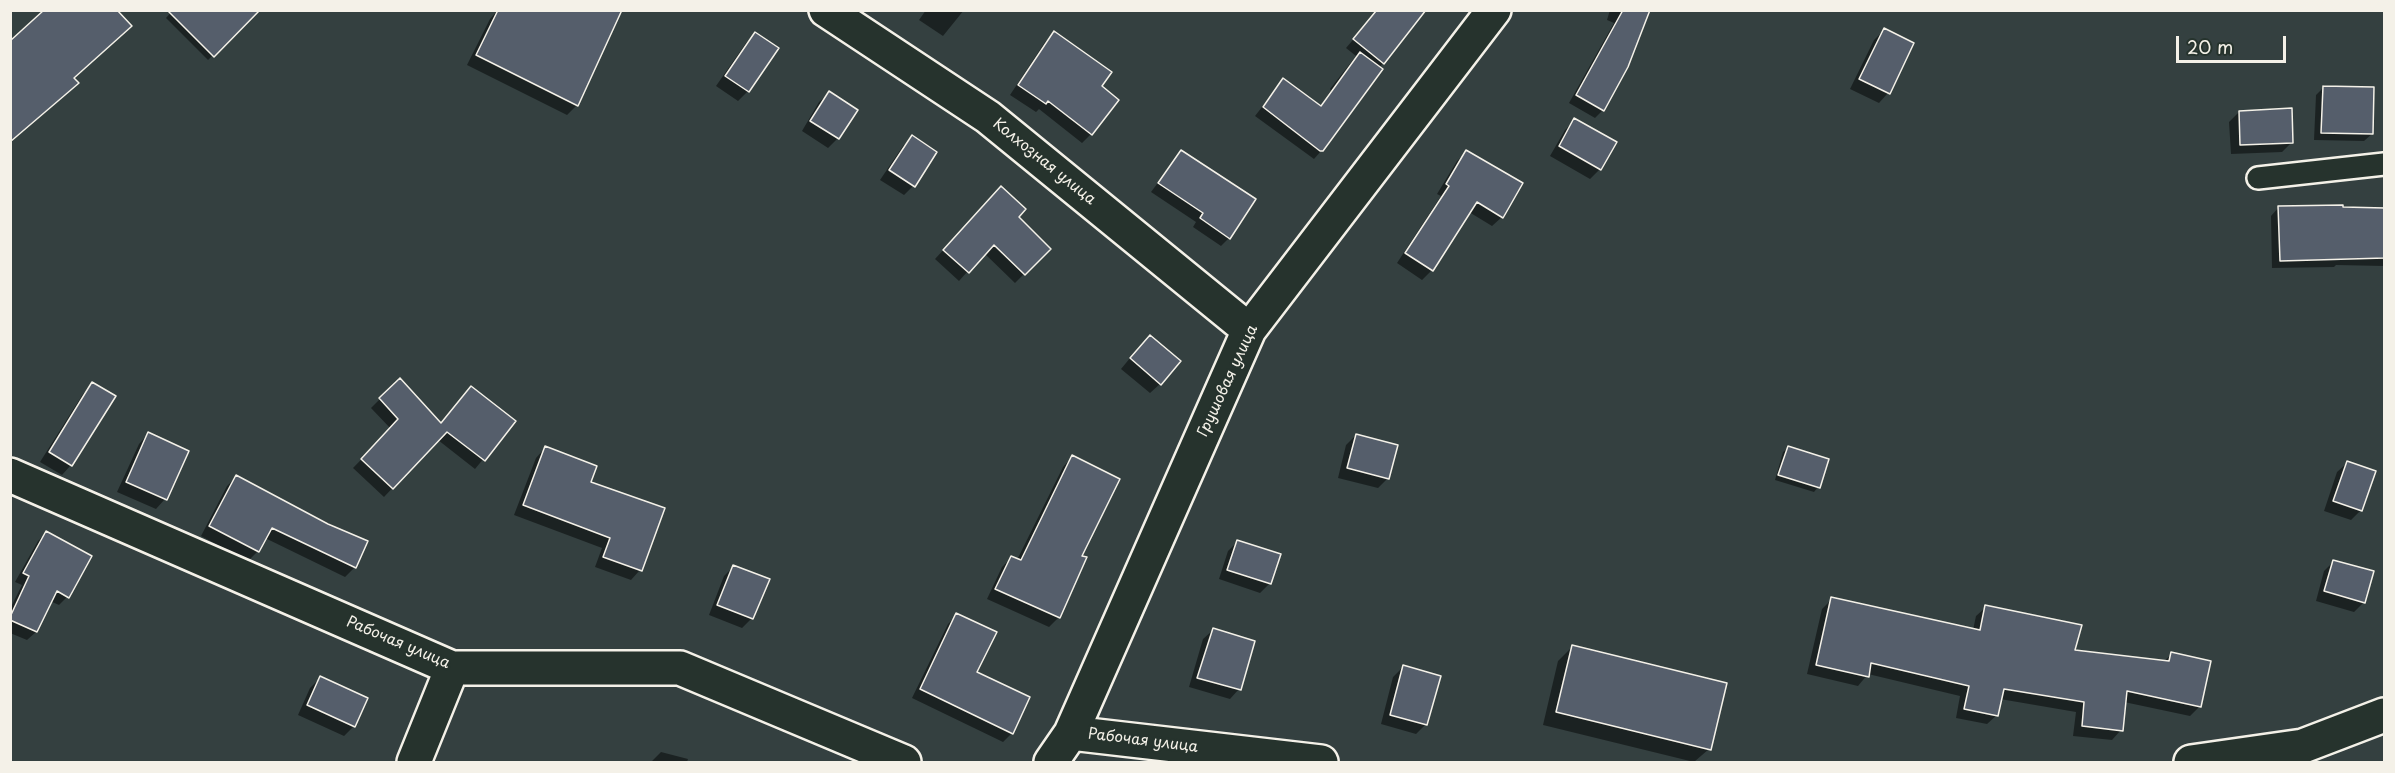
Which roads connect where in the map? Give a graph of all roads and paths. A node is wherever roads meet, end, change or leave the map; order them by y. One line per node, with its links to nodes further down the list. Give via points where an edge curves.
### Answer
1 (826, 10): 5 (street, Колхозная улица, via 988,117)
2 (1494, 10): 5 (street, Грушовая улица)
3 (2385, 164): 4 (lane)
4 (2258, 178)
5 (1249, 330): 9 (street, Грушовая улица)
6 (10, 475): 7 (street, Рабочая улица)
7 (452, 668): 10 (street); 11 (street, Рабочая улица, via 680,668)
8 (2385, 715): 14 (street, via 2303,746)
9 (1071, 733): 12 (street, Грушовая улица); 13 (street, Рабочая улица)
10 (414, 762)
11 (904, 762)
12 (1051, 762)
13 (1321, 762)
14 (2191, 762)

